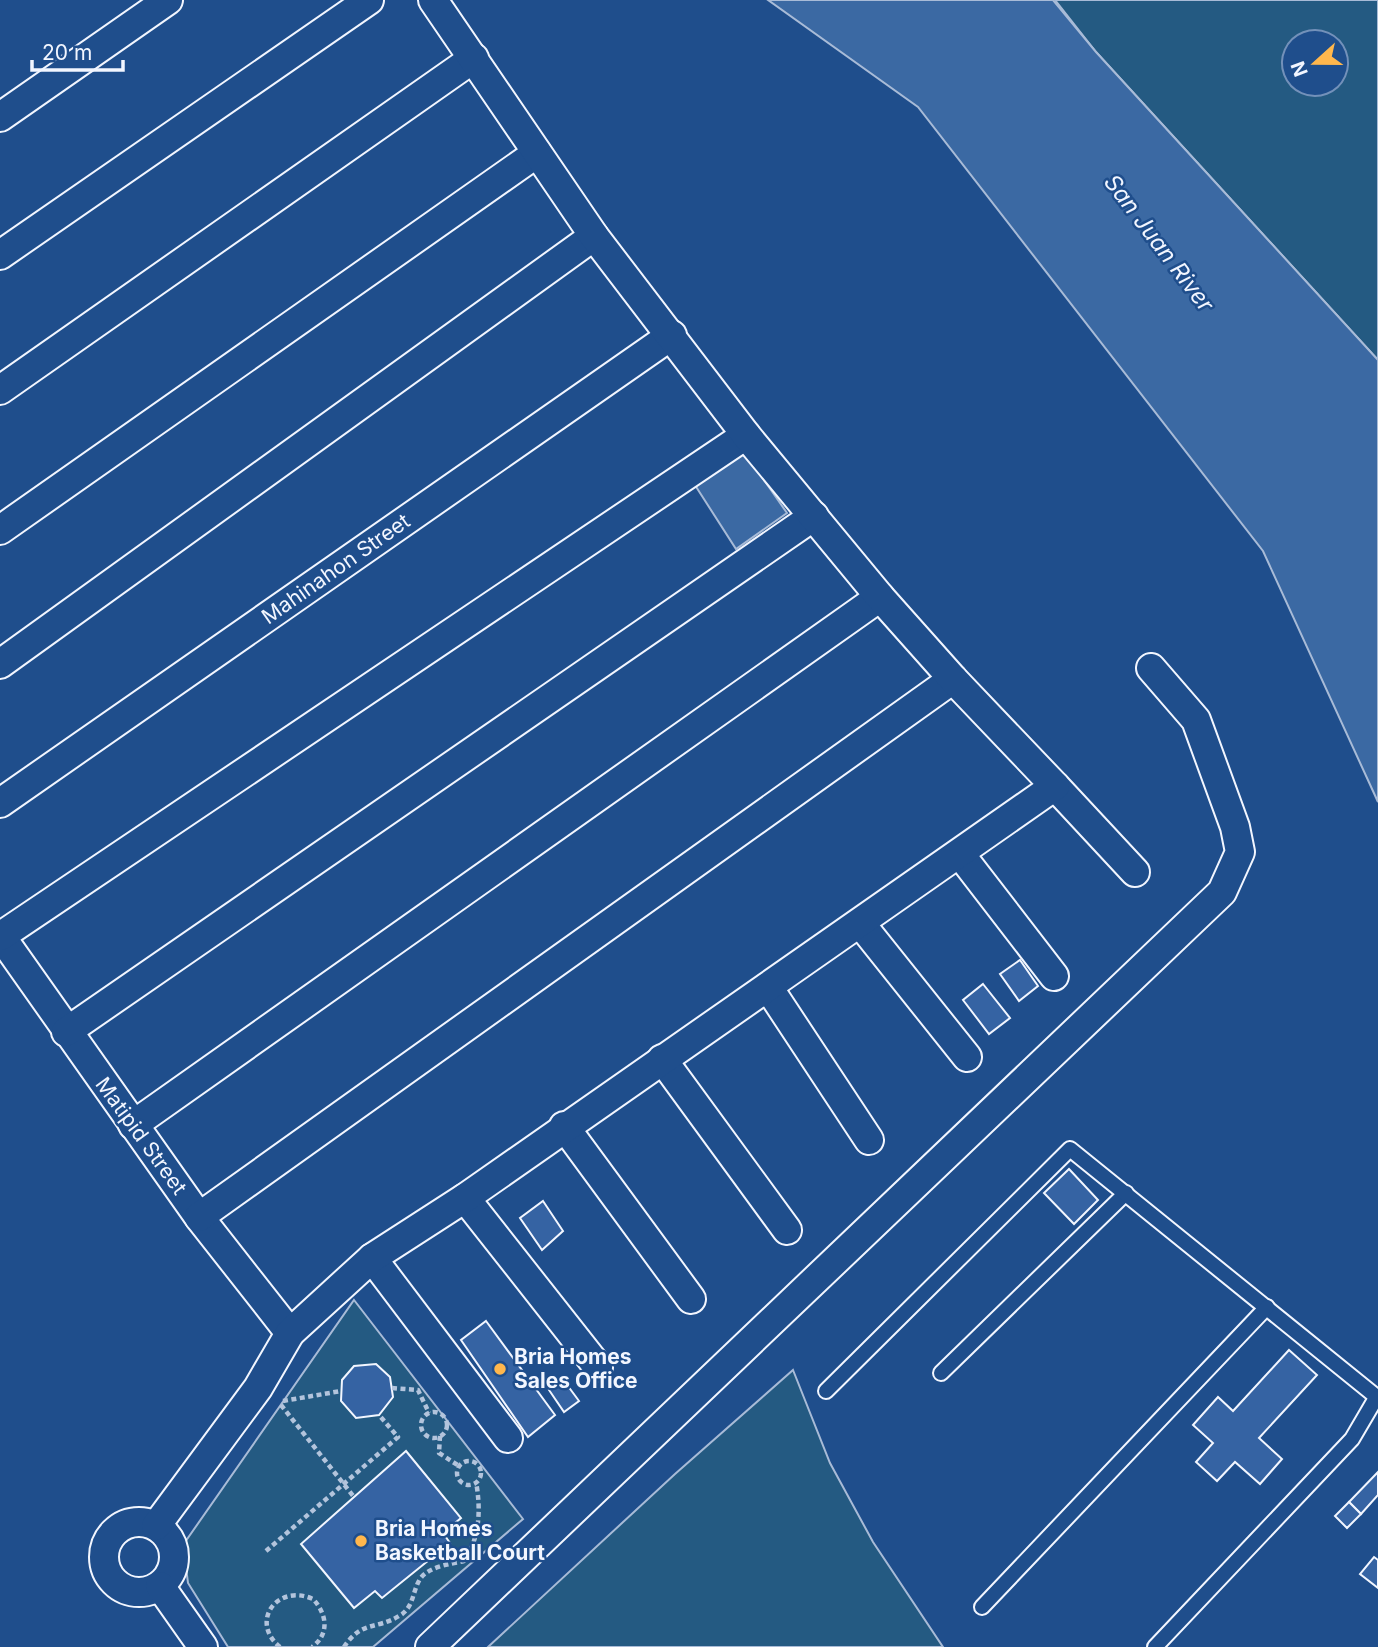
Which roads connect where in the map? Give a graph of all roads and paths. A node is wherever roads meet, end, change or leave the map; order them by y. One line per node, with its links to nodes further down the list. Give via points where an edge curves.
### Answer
1 (168, 0): 5 (street)
2 (369, 0): 8 (street)
3 (433, 0): 4 (street)
4 (474, 58): 6 (street); 10 (street)
5 (0, 117)
6 (537, 153): 7 (street); 13 (street)
7 (594, 236): 9 (street); 15 (street)
8 (0, 255)
9 (672, 335): 11 (street); 19 (street, Mahinahon Street)
10 (0, 390)
11 (746, 435): 12 (street); 23 (street)
12 (814, 516): 14 (street); 26 (street)
13 (0, 530)
14 (880, 597): 17 (street); 29 (street)
15 (0, 664)
16 (1151, 668): 62 (street, via 1196,720 1235,827 1240,852 1222,892)
17 (953, 679): 18 (street); 34 (street)
18 (1055, 786): 20 (street); 21 (street)
19 (0, 803)
20 (961, 854): 22 (street); 24 (street)
21 (1135, 872)
22 (860, 923): 25 (street); 27 (street)
23 (0, 935): 26 (street, Matipid Street)
24 (1054, 976)
25 (768, 987): 28 (street); 31 (street)
26 (66, 1032): 29 (street, Matipid Street)
27 (967, 1057)
28 (662, 1059): 30 (street); 35 (street)
29 (133, 1125): 34 (street, Matipid Street)
30 (564, 1126): 33 (street); 37 (street)
31 (869, 1140)
32 (1126, 1193): 38 (lane); 41 (lane); 44 (lane, via 1070,1149)
33 (465, 1198): 36 (street); 40 (street)
34 (199, 1217): 39 (street, Matipid Street)
35 (787, 1230)
36 (372, 1258): 39 (street); 49 (street)
37 (691, 1298)
38 (1267, 1307): 45 (lane); 57 (lane)
39 (289, 1333): 54 (street, via 258,1388)
40 (598, 1367)
41 (941, 1373)
42 (392, 1388): 46 (path, via 418,1390)
43 (341, 1391): 52 (path, via 278,1402)
44 (826, 1391)
45 (1377, 1398): 63 (lane, via 1352,1439)
46 (429, 1413): 48 (path, via 444,1418 446,1426); 48 (path, via 422,1419 423,1430 432,1438)
47 (379, 1415): 52 (path, via 398,1437)
48 (440, 1436): 50 (path, via 439,1453)
49 (508, 1438)
50 (460, 1466): 51 (path, via 457,1477 462,1484); 51 (path, via 470,1461 477,1465 480,1476)
51 (476, 1482): 61 (path, via 476,1544 464,1561 434,1569 421,1578 411,1605 399,1617 365,1626)
52 (344, 1485): 53 (path); 55 (path)
53 (354, 1497)
54 (156, 1526): 56 (street, via 172,1543 174,1555 173,1567); 56 (street, via 144,1522 121,1526 107,1543 105,1566 117,1585 127,1590)
55 (266, 1551)
56 (160, 1586): 58 (street)
57 (982, 1607)
58 (203, 1647)
59 (281, 1647): 60 (path, via 270,1635 268,1617 277,1601 294,1594 313,1599 324,1616 323,1635)
60 (312, 1647)
61 (344, 1647)
62 (430, 1647)
63 (1155, 1647)

